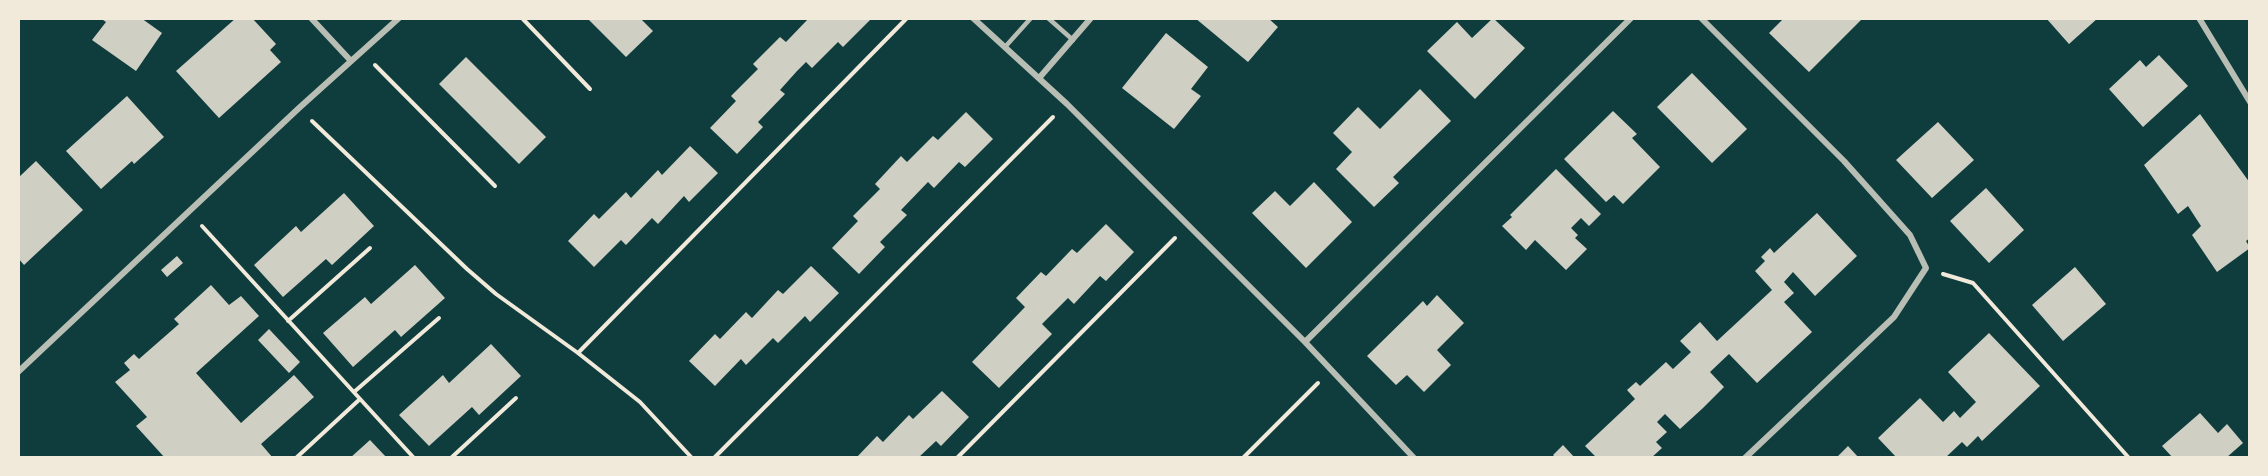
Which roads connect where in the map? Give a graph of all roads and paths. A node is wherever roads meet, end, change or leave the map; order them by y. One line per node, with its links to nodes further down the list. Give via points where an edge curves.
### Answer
1 (311, 18): 15 (street)
2 (399, 18): 14 (street)
3 (522, 18): 17 (path)
4 (908, 18): 29 (path)
5 (973, 18): 13 (street)
6 (1031, 18): 13 (lane)
7 (1048, 18): 12 (lane)
8 (1091, 18): 12 (street)
9 (1631, 18): 28 (street)
10 (1701, 18): 25 (street, via 1844,161 1910,235)
11 (2199, 18): 18 (street)
12 (1073, 40): 16 (street)
13 (1005, 46): 16 (street)
14 (362, 52): 15 (street); 21 (path)
15 (351, 61): 20 (street)
16 (1040, 77): 19 (street)
17 (590, 89)
18 (2250, 102)
19 (1067, 104): 23 (street); 39 (path)
20 (299, 108): 22 (street); 29 (path, via 467,269)
21 (495, 186)
22 (189, 212): 27 (path); 31 (street)
23 (1188, 225): 28 (street); 40 (path)
24 (370, 248): 27 (path)
25 (1926, 268): 43 (street, via 1894,317); 44 (path, via 1973,284)
26 (439, 318): 32 (path)
27 (288, 321): 32 (path)
28 (1305, 342): 30 (street)
29 (578, 353): 38 (path, via 640,402)
30 (1331, 369): 41 (path); 42 (street)
31 (18, 372)
32 (354, 392): 34 (path)
33 (516, 398): 37 (path)
34 (360, 399): 35 (path); 36 (path)
35 (296, 458)
36 (414, 458)
37 (451, 458)
38 (692, 458)
39 (714, 458)
40 (957, 458)
41 (1244, 458)
42 (1414, 458)
43 (1745, 458)
44 (2129, 458)

